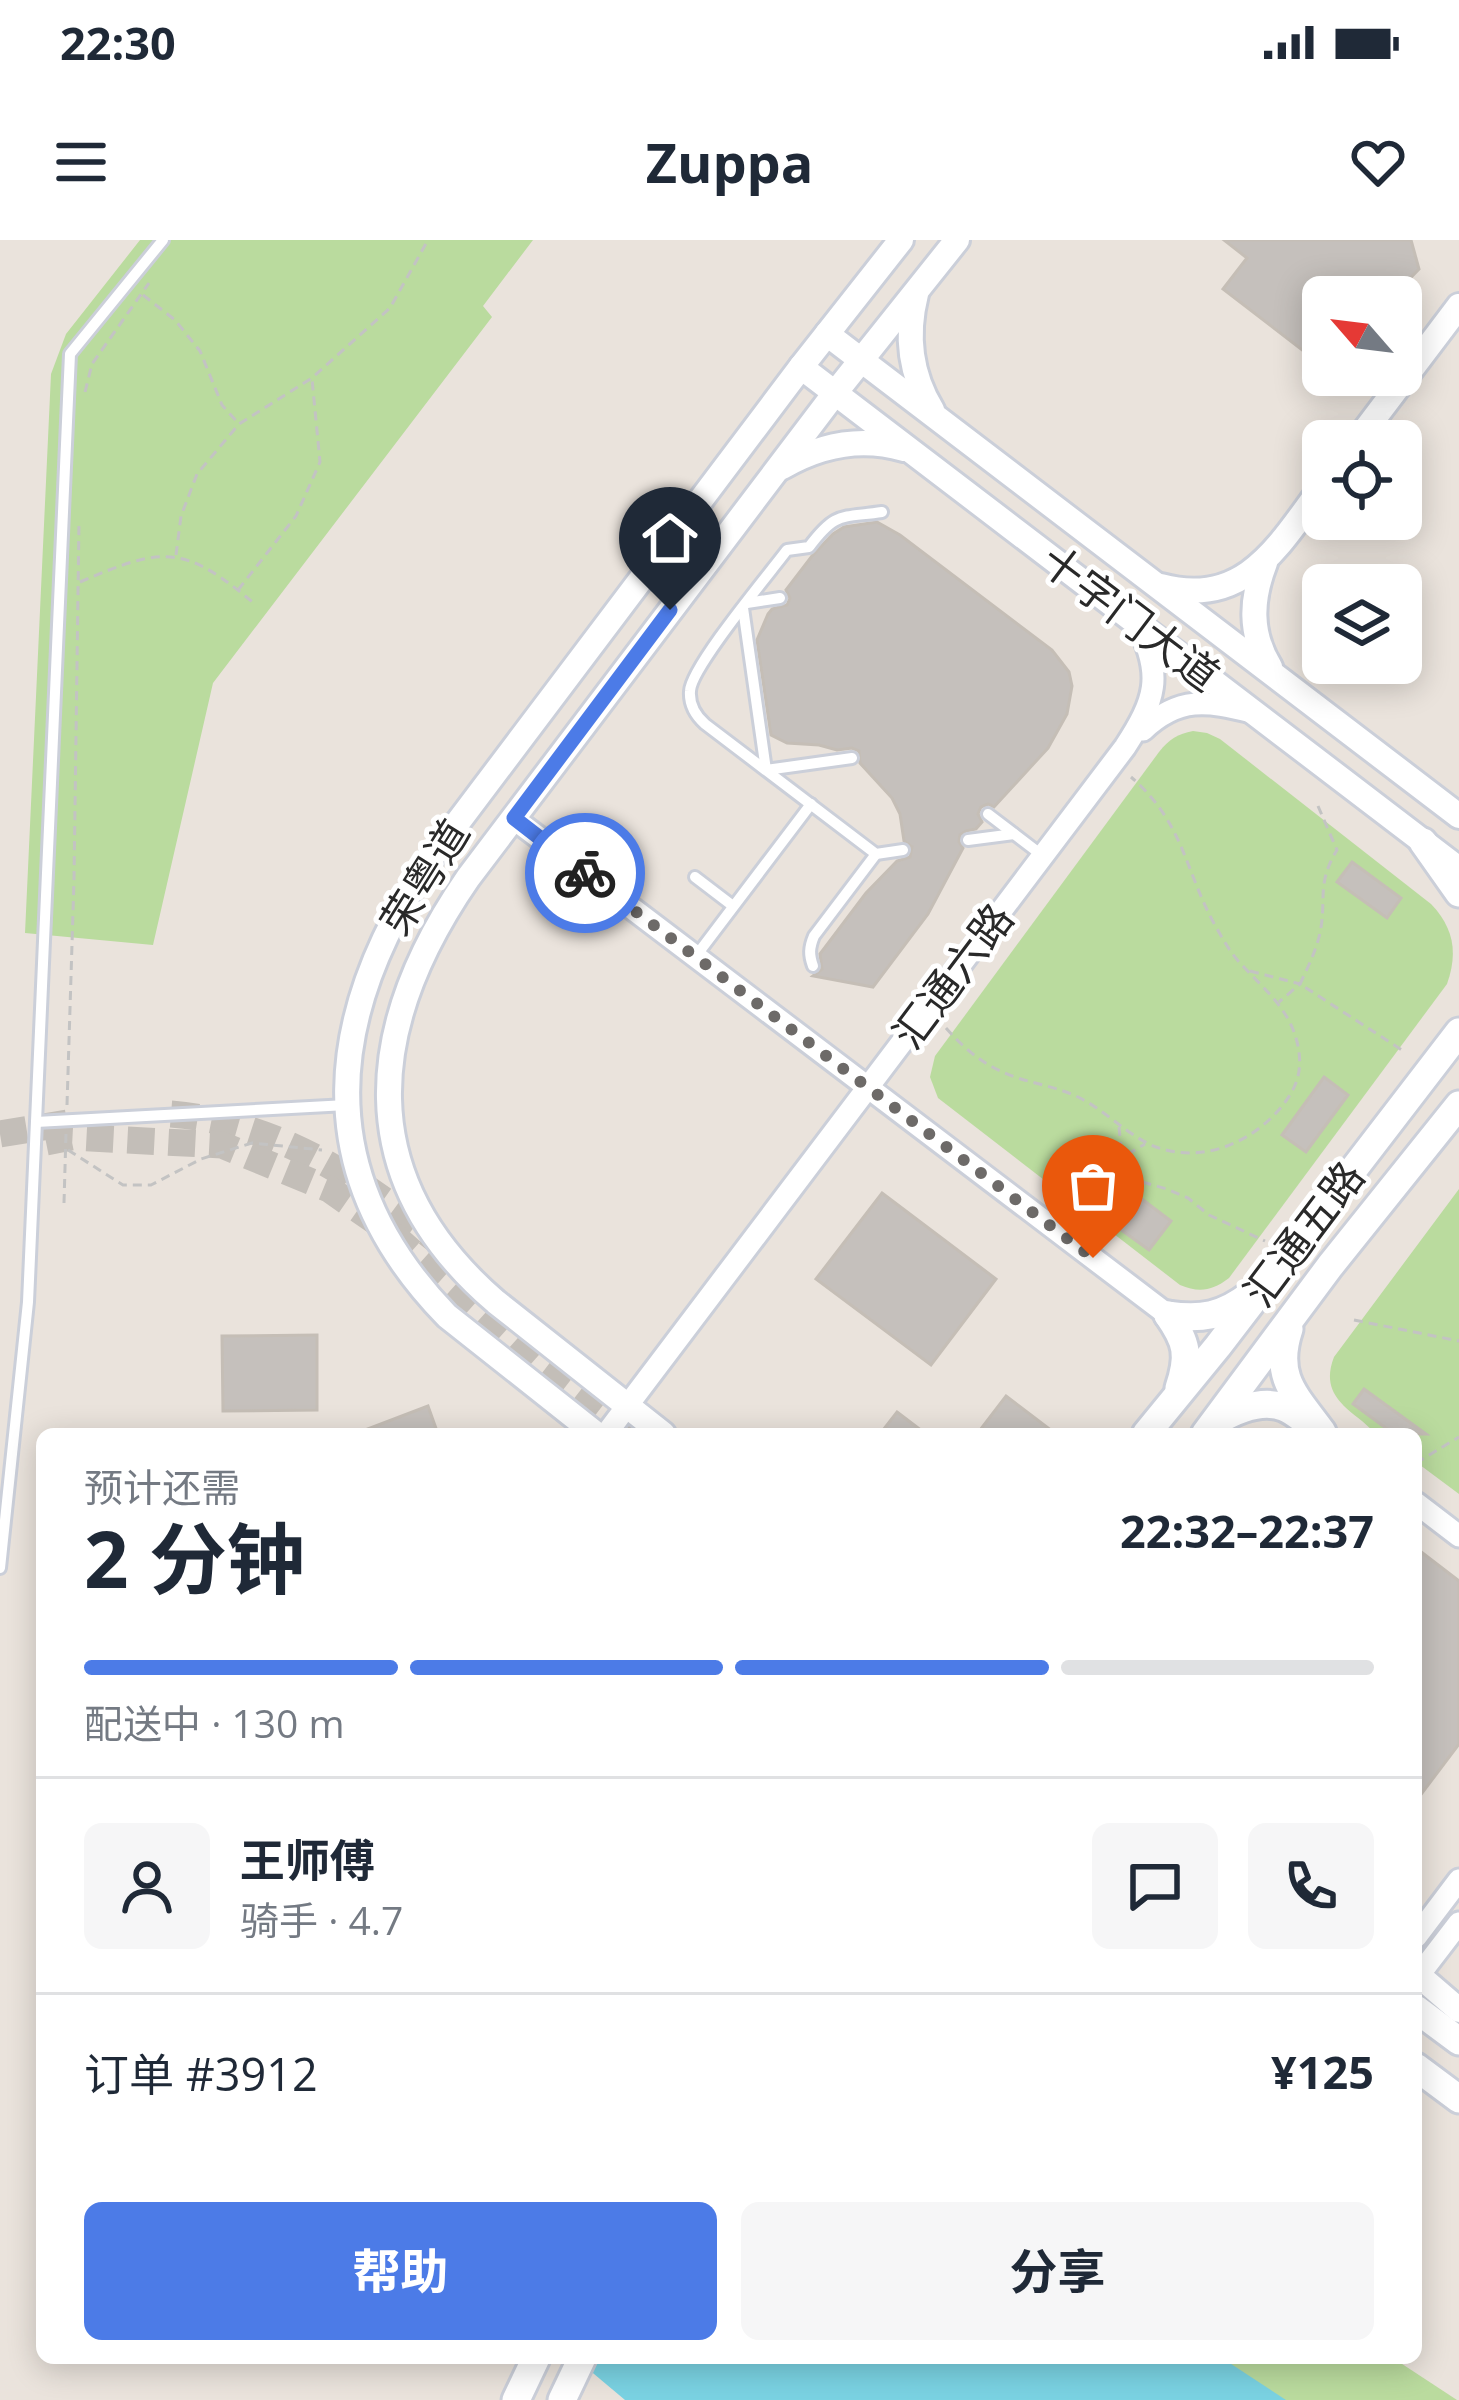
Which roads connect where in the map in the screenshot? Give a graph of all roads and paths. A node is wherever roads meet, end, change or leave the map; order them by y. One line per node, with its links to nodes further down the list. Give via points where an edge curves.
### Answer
1 (163, 240): 67 (lane, via 70,354)
2 (428, 240): 12 (path, via 391,308)
3 (901, 240): 9 (street, 荣粤道)
4 (957, 240): 6 (street, 荣粤道)
5 (150, 282): 7 (path)
6 (918, 289): 10 (street, 荣粤道); 15 (street, via 912,357)
7 (141, 294): 14 (path, via 92,364); 17 (path, via 200,351 222,405)
8 (1459, 306): 16 (street)
9 (827, 334): 10 (street, 十字门大道); 11 (street, 荣粤道)
10 (861, 360): 13 (street, 荣粤道); 15 (street, 十字门大道)
11 (801, 367): 13 (street, 十字门大道); 65 (street, 荣粤道, via 413,885 361,1001)
12 (312, 377): 17 (path); 29 (path, via 320,462 296,516)
13 (835, 393): 18 (street, 十字门大道); 19 (street, 荣粤道)
14 (81, 409)
15 (936, 417): 20 (street, 十字门大道)
16 (1373, 420)
17 (239, 424): 25 (path, via 197,474)
18 (911, 451): 19 (street, via 835,445); 21 (street, 十字门大道)
19 (775, 472): 44 (street, 荣粤道)
20 (1010, 474): 21 (street); 28 (street, 十字门大道)
21 (985, 507): 33 (street, 十字门大道)
22 (882, 512): 32 (lane, via 834,519 810,552 787,550)
23 (1302, 514): 26 (street)
24 (79, 518): 27 (path)
25 (176, 555): 27 (path, via 144,557); 29 (path)
26 (1266, 561): 28 (street, via 1202,591); 34 (street, via 1253,607 1262,655)
27 (78, 582): 64 (path)
28 (1154, 584): 34 (street, 十字门大道)
29 (238, 590): 31 (path)
30 (780, 598): 32 (lane)
31 (256, 605)
32 (745, 605): 38 (lane); 38 (lane, via 697,669 689,694 699,718)
33 (1137, 623): 35 (street, 十字门大道); 36 (street, 汇通六路, via 1154,678 1145,717)
34 (1275, 676): 43 (street, 十字门大道)
35 (1254, 712): 36 (street, 汇通六路, via 1208,701 1181,706); 47 (street, 十字门大道)
36 (1125, 747): 50 (street, 汇通六路)
37 (852, 758): 38 (lane)
38 (766, 770): 40 (lane)
39 (1131, 777): 57 (path, via 1169,820 1212,919)
40 (811, 804): 49 (lane); 54 (lane)
41 (1318, 806): 58 (path, via 1337,850 1322,885 1320,934)
42 (988, 814): 45 (lane)
43 (1459, 816)
44 (514, 818): 55 (street); 82 (street, 荣粤道, via 448,908 400,1013 389,1069 394,1148 413,1200 458,1266)
45 (1014, 834): 46 (lane); 50 (lane)
46 (968, 840)
47 (1423, 842): 51 (street, 十字门大道); 53 (main road)
48 (903, 850): 49 (lane)
49 (876, 854): 56 (lane, via 814,936)
50 (1043, 856): 63 (street, 汇通六路)
51 (1459, 869)
52 (695, 877): 54 (lane)
53 (1459, 893)
54 (734, 906): 55 (lane)
55 (696, 956): 63 (street)
56 (813, 966)
57 (1246, 970): 58 (path); 59 (path)
58 (1300, 983): 59 (path); 62 (path)
59 (1277, 1003): 70 (path, via 1298,1042 1299,1070 1295,1090 1275,1113 1254,1134 1196,1154)
60 (946, 1028): 69 (path, via 990,1066 1082,1099)
61 (1459, 1032): 76 (main road, 汇通五路)
62 (1406, 1052)
63 (868, 1088): 77 (street); 82 (street, 汇通六路)
64 (67, 1103)
65 (347, 1105): 67 (lane); 83 (street, 荣粤道, via 362,1189 407,1270 458,1325)
66 (1459, 1105): 78 (main road, 汇通五路)
67 (36, 1122): 95 (lane, via 28,1302)
68 (66, 1126): 71 (path)
69 (1119, 1126): 70 (path); 73 (path)
70 (1147, 1142): 73 (path)
71 (66, 1148): 72 (path, via 123,1185 152,1186 252,1143); 74 (path)
72 (322, 1150)
73 (1123, 1150): 75 (path, via 1128,1178 1188,1198)
74 (64, 1203)
75 (1265, 1241)
76 (1268, 1282): 77 (main road, via 1215,1316); 81 (main road, 汇通五路)
77 (1168, 1315): 81 (main road, via 1186,1358)
78 (1295, 1315): 87 (main road, 汇通五路); 90 (main road, via 1283,1372)
79 (1354, 1320): 80 (path)
80 (1459, 1341)
81 (1176, 1398): 86 (main road, 汇通五路)
82 (628, 1406): 84 (street, 汇通六路); 85 (street, 荣粤道)
83 (588, 1428)
84 (611, 1428)
85 (656, 1428)
86 (1152, 1428)
87 (1209, 1428)
88 (1209, 1428): 89 (main road, via 1252,1406 1281,1406)
89 (1315, 1428)
90 (1319, 1428)
91 (1459, 1437): 92 (path)
92 (1422, 1459)
93 (1422, 1508): 94 (street)
94 (1459, 1536)
95 (0, 1568)
96 (1459, 1880): 98 (street)
97 (1459, 1923): 99 (street)
98 (1422, 1928)
99 (1422, 1969)
100 (1422, 1978): 101 (street)
101 (1459, 2010)
102 (1422, 2013): 103 (main road)
103 (1459, 2041)
104 (1422, 2071): 105 (main road)
105 (1459, 2099)
106 (533, 2364): 108 (main road)
107 (579, 2364): 109 (main road)
108 (516, 2400)
109 (562, 2400)

